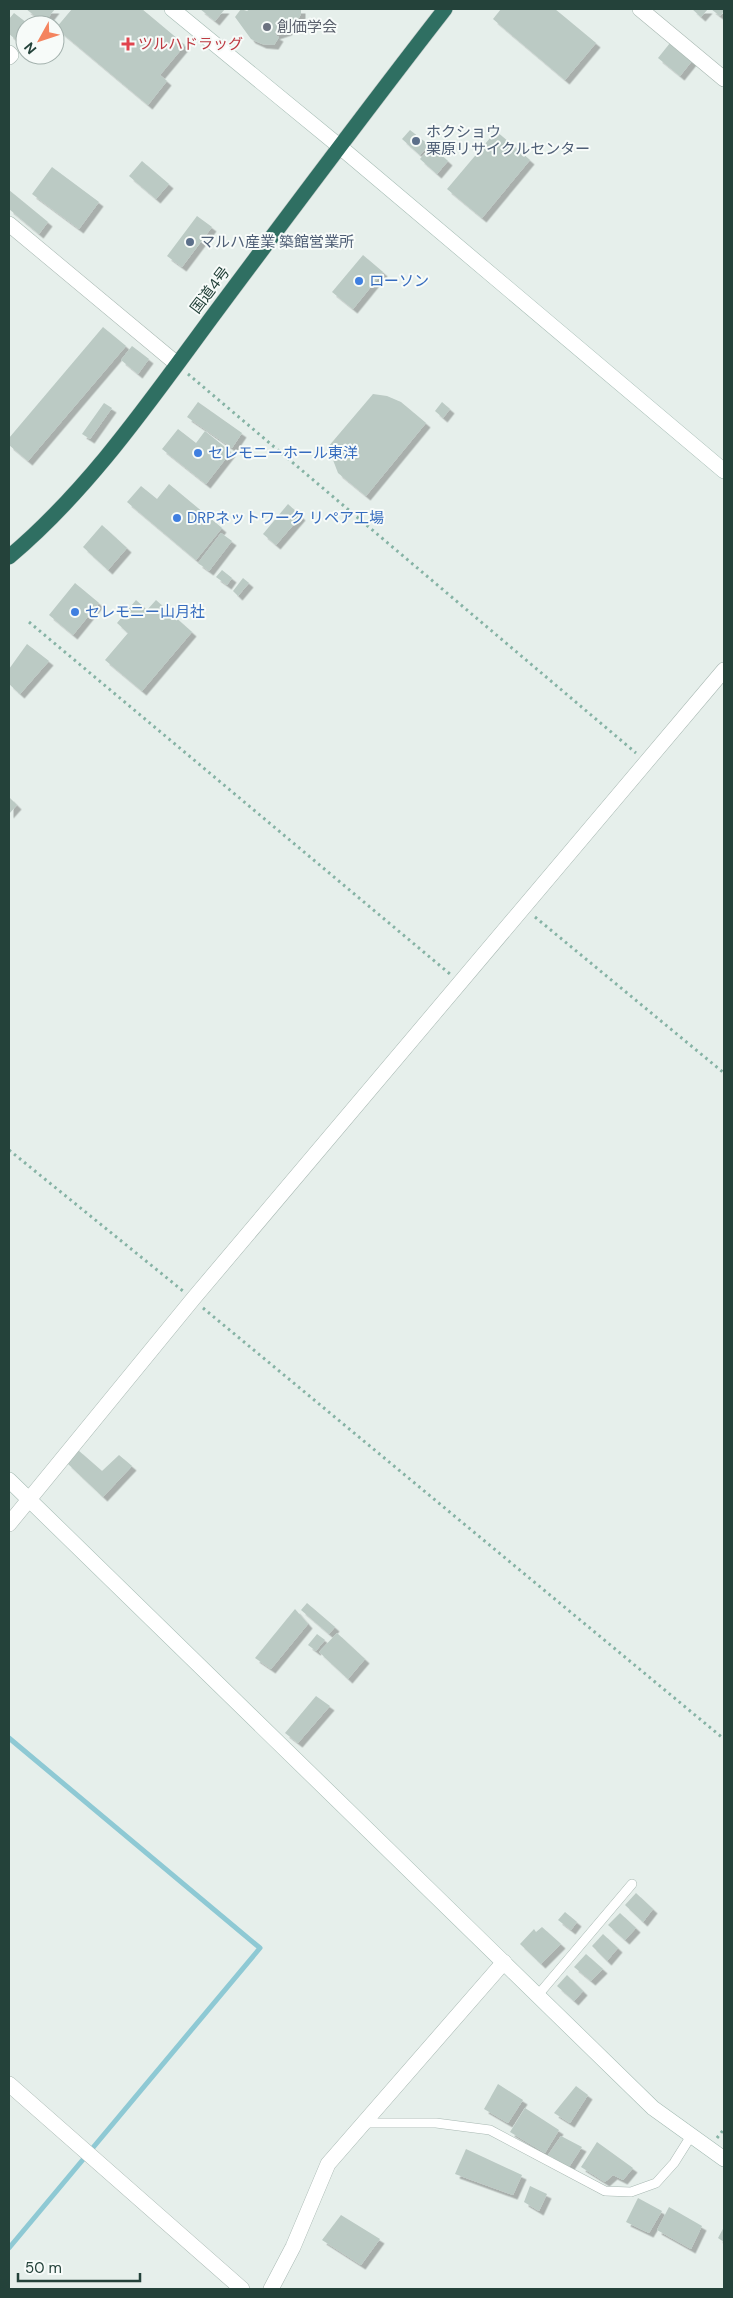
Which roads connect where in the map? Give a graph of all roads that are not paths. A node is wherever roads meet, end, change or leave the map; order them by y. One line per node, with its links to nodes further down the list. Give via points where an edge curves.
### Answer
1 (172, 9): 7 (street)
2 (445, 9): 7 (highway, 国道4号)
3 (640, 9): 6 (street)
4 (9, 53): 5 (street)
5 (9, 57)
6 (724, 79)
7 (339, 146): 9 (highway, 国道4号); 10 (street)
8 (9, 224): 9 (street)
9 (177, 364): 11 (highway, 国道4号, via 73,496)
10 (724, 471)
11 (9, 557)
12 (724, 670): 14 (street, via 193,1299)
13 (9, 1480): 14 (street)
14 (30, 1500): 15 (street); 17 (street)
15 (9, 1524)
16 (632, 1884): 18 (lane)
17 (504, 1962): 18 (street); 20 (street)
18 (538, 1995): 21 (street, via 653,2108)
19 (9, 2084): 23 (street)
20 (365, 2123): 21 (lane, via 436,2123 490,2130 605,2191 631,2192 656,2183); 24 (street, via 328,2164 293,2247)
21 (691, 2136): 22 (street)
22 (724, 2160)
23 (242, 2289)
24 (271, 2289)

